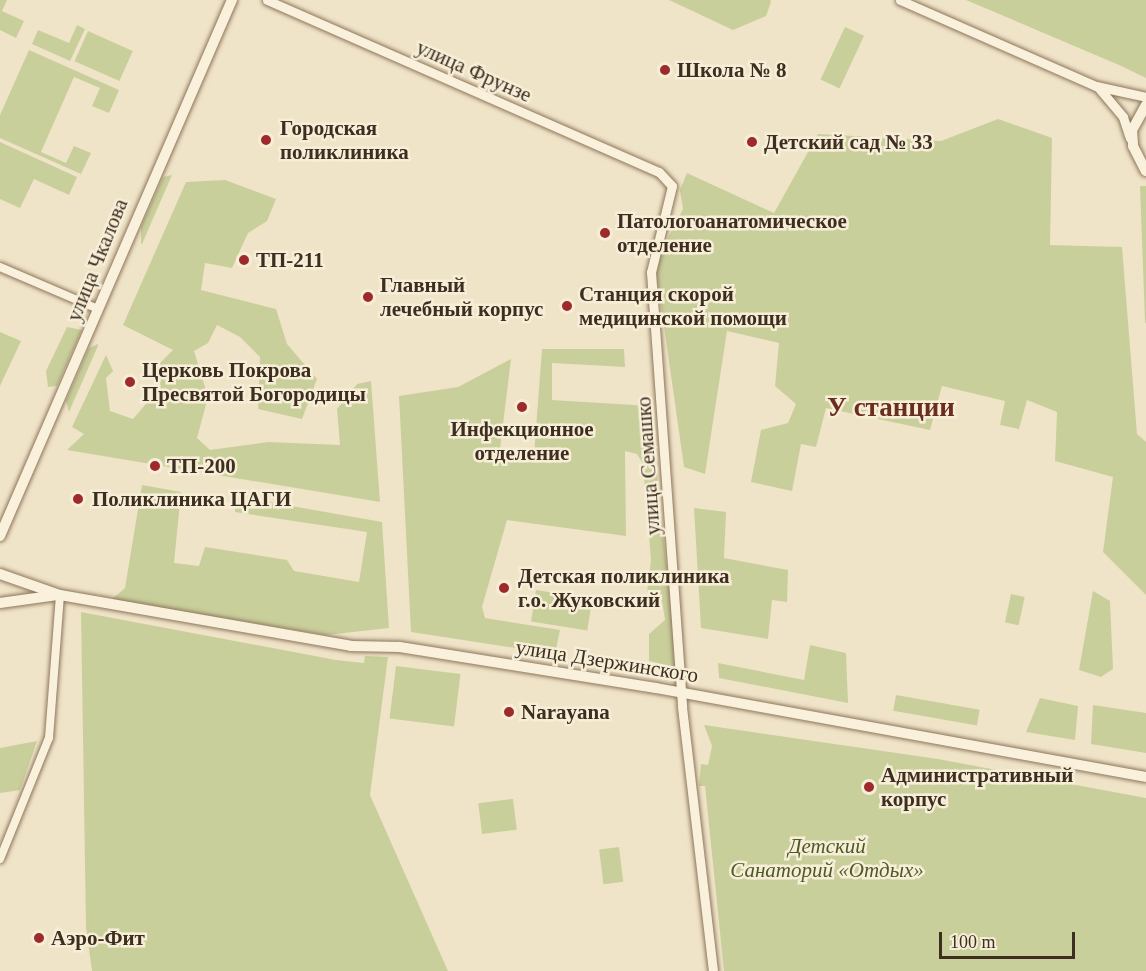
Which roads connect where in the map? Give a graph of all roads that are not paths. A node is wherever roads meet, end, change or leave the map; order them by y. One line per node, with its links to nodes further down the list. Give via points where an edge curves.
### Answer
1 (232, 0): 11 (main road, улица Чкалова)
2 (267, 0): 9 (street, улица Фрунзе)
3 (900, 0): 4 (street)
4 (1096, 86): 5 (street); 7 (street, via 1123,117)
5 (1146, 97)
6 (1146, 105): 7 (main road, via 1132,130)
7 (1133, 146): 8 (main road)
8 (1146, 171)
9 (666, 177): 16 (street, улица Семашко, via 672,195 651,272)
10 (0, 267): 11 (street)
11 (98, 309): 12 (main road, улица Чкалова)
12 (0, 536)
13 (4, 576): 14 (main road, улица Дзержинского); 15 (main road, via 12,590)
14 (60, 595): 15 (main road, улица Дзержинского); 16 (main road, улица Дзержинского, via 351,646 400,647); 18 (street, via 49,738)
15 (1, 603)
16 (682, 692): 17 (main road, улица Дзержинского); 19 (street, улица Семашко)
17 (1146, 777)
18 (0, 859)
19 (713, 971)

